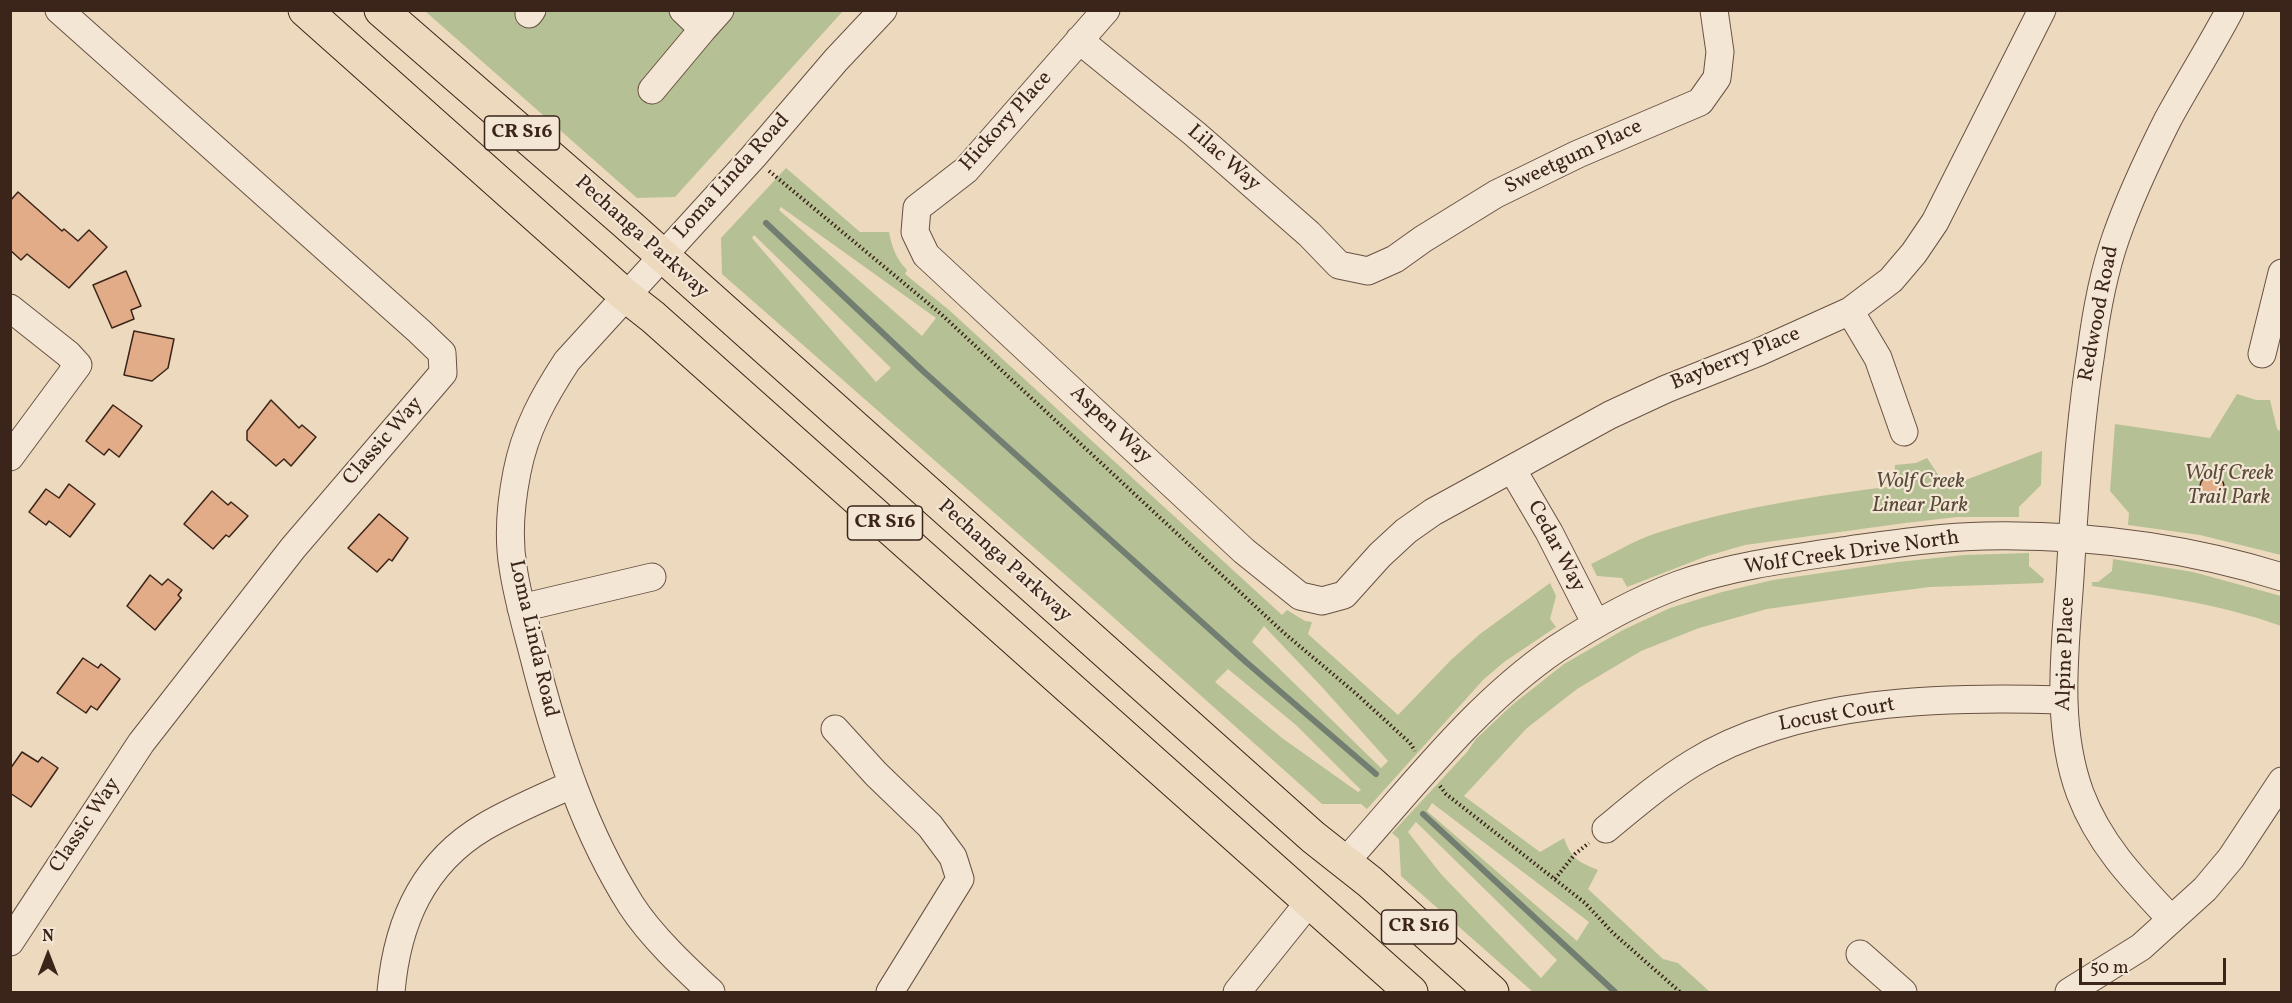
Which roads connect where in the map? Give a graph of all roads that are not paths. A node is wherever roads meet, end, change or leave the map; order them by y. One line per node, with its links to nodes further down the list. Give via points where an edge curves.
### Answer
1 (59, 10): 38 (street, Classic Way, via 418,331 441,353 443,373 293,548 141,742)
2 (305, 10): 17 (main road, CR S16)
3 (381, 10): 14 (main road, Pechanga Parkway / CR S16)
4 (683, 10): 10 (street)
5 (883, 10): 14 (street, Loma Linda Road)
6 (1106, 10): 11 (street, Hickory Place)
7 (1714, 10): 15 (street, Sweetgum Place, via 1720,52 1717,78 1700,102 1496,194 1395,259)
8 (2042, 10): 19 (street, Bayberry Place, via 1935,222 1891,280)
9 (2230, 10): 24 (street, Redwood Road, via 2144,168 2115,240 2098,302 2082,406)
10 (712, 20): 12 (street)
11 (1079, 40): 13 (street, Hickory Place, via 966,170 917,208); 15 (street, Lilac Way, via 1195,134 1339,265)
12 (652, 90)
13 (915, 232): 27 (street, Aspen Way, via 926,255 1244,551 1300,596)
14 (662, 255): 17 (street, Loma Linda Road); 35 (main road, Pechanga Parkway / CR S16, via 1312,837)
15 (1368, 271)
16 (2282, 273): 20 (street)
17 (625, 295): 28 (street, Loma Linda Road, via 567,361 528,432 517,472 512,514 512,566); 36 (main road, CR S16)
18 (10, 308): 22 (street, via 78,365)
19 (1850, 311): 21 (street, via 1878,358); 23 (street, Bayberry Place, via 1610,415)
20 (2262, 354)
21 (1904, 432)
22 (10, 457)
23 (1512, 469): 27 (street, Bayberry Place, via 1433,512 1380,555 1344,595); 29 (street, Cedar Way)
24 (2073, 537): 25 (street, Wolf Creek Drive North, via 2182,551); 29 (street, Wolf Creek Drive North, via 1983,536 1768,564 1679,585); 30 (street, Alpine Place)
25 (2282, 576)
26 (652, 577): 28 (street)
27 (1322, 601)
28 (521, 608): 33 (street, Loma Linda Road)
29 (1596, 624): 35 (street, Wolf Creek Drive North, via 1518,678 1470,720)
30 (2062, 700): 34 (street, Locust Court, via 1956,699 1909,703 1816,716 1771,727 1694,762); 37 (street, Alpine Place, via 2068,749 2080,794 2125,871)
31 (835, 729): 42 (street, via 930,826 953,857 960,879)
32 (2282, 781): 37 (street, via 2231,858 2205,889)
33 (571, 785): 40 (street, via 484,827 453,849 432,872 404,922); 41 (street, Loma Linda Road, via 600,850 632,907)
34 (1605, 830)
35 (1345, 862): 36 (main road); 45 (main road, Pechanga Parkway / CR S16)
36 (1310, 901): 43 (street); 44 (main road, CR S16)
37 (2171, 919): 47 (street, via 2141,947)
38 (10, 942)
39 (1860, 954): 46 (street)
40 (391, 993)
41 (711, 993)
42 (890, 993)
43 (1237, 993)
44 (1411, 993)
45 (1492, 993)
46 (1903, 993)
47 (2069, 993)

